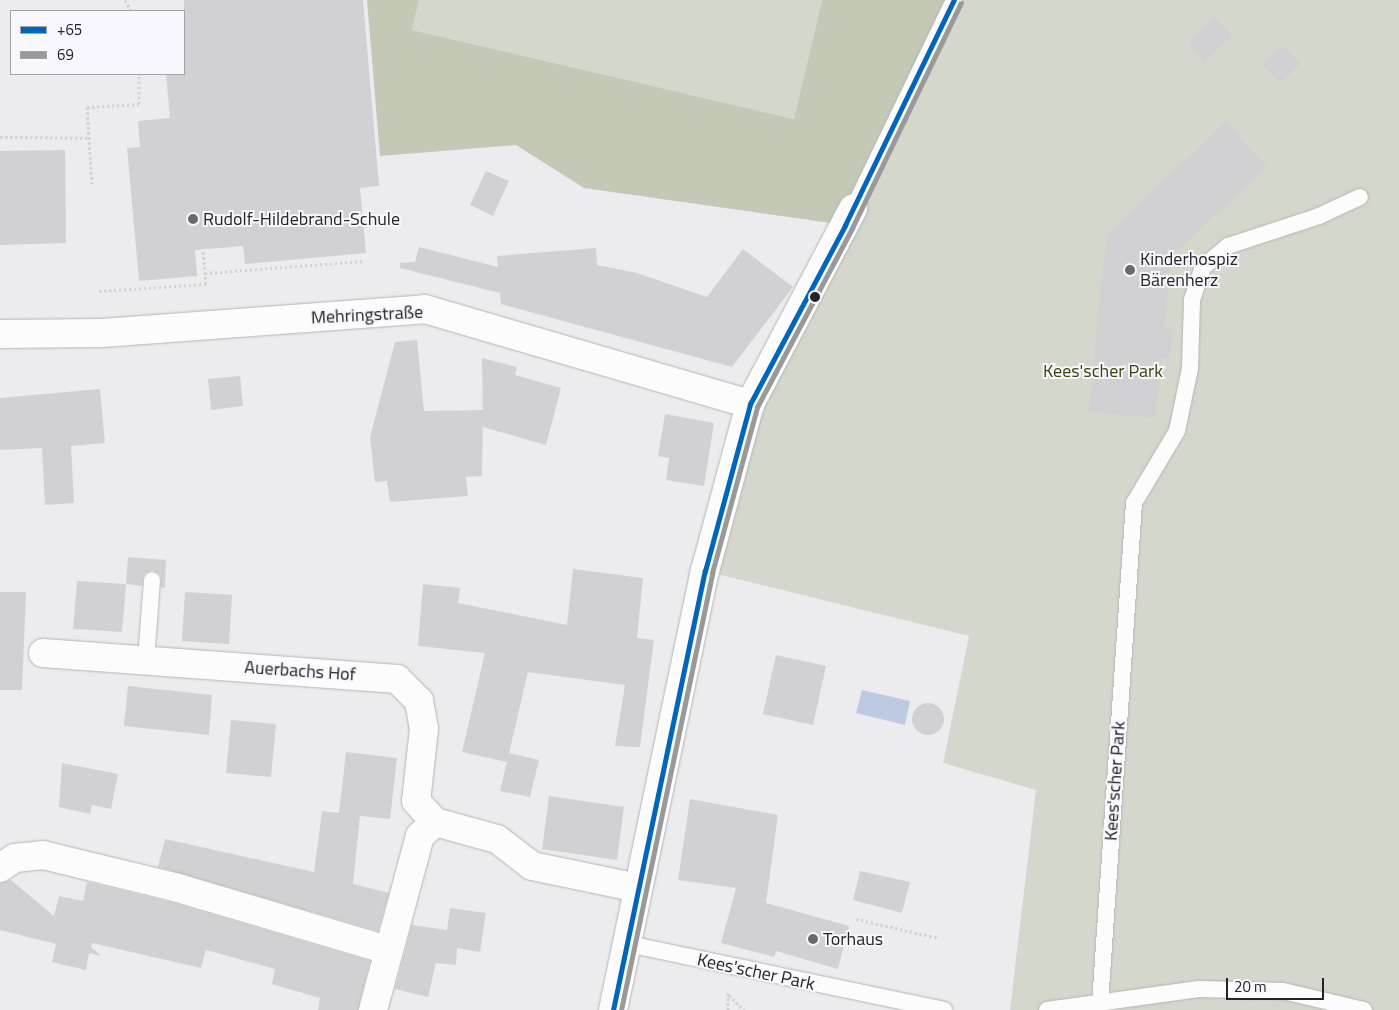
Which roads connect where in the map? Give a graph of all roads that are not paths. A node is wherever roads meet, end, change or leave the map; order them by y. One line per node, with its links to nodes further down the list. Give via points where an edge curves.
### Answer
1 (954, 0): 3 (lane)
2 (1360, 197): 14 (lane, Kees'scher Park, via 1319,216 1228,246 1203,267 1192,300 1190,368 1177,431 1134,503)
3 (853, 209): 5 (street)
4 (0, 334): 5 (street, Mehringstraße, via 102,334 425,309)
5 (750, 404): 11 (street, via 705,571)
6 (152, 580): 8 (lane)
7 (43, 653): 8 (street, Auerbachs Hof)
8 (146, 660): 9 (street, Auerbachs Hof, via 397,678 419,700 424,728 416,801)
9 (435, 822): 11 (street, via 497,839 532,866); 13 (street, via 420,836)
10 (0, 868): 13 (street, via 15,858 43,854 178,888)
11 (638, 888): 12 (street)
12 (628, 944): 16 (street); 17 (lane, Kees'scher Park)
13 (387, 950): 15 (street)
14 (1100, 1004): 18 (lane); 19 (lane, via 1199,989 1284,992)
15 (373, 1010)
16 (613, 1010)
17 (944, 1010)
18 (1047, 1010)
19 (1364, 1010)

